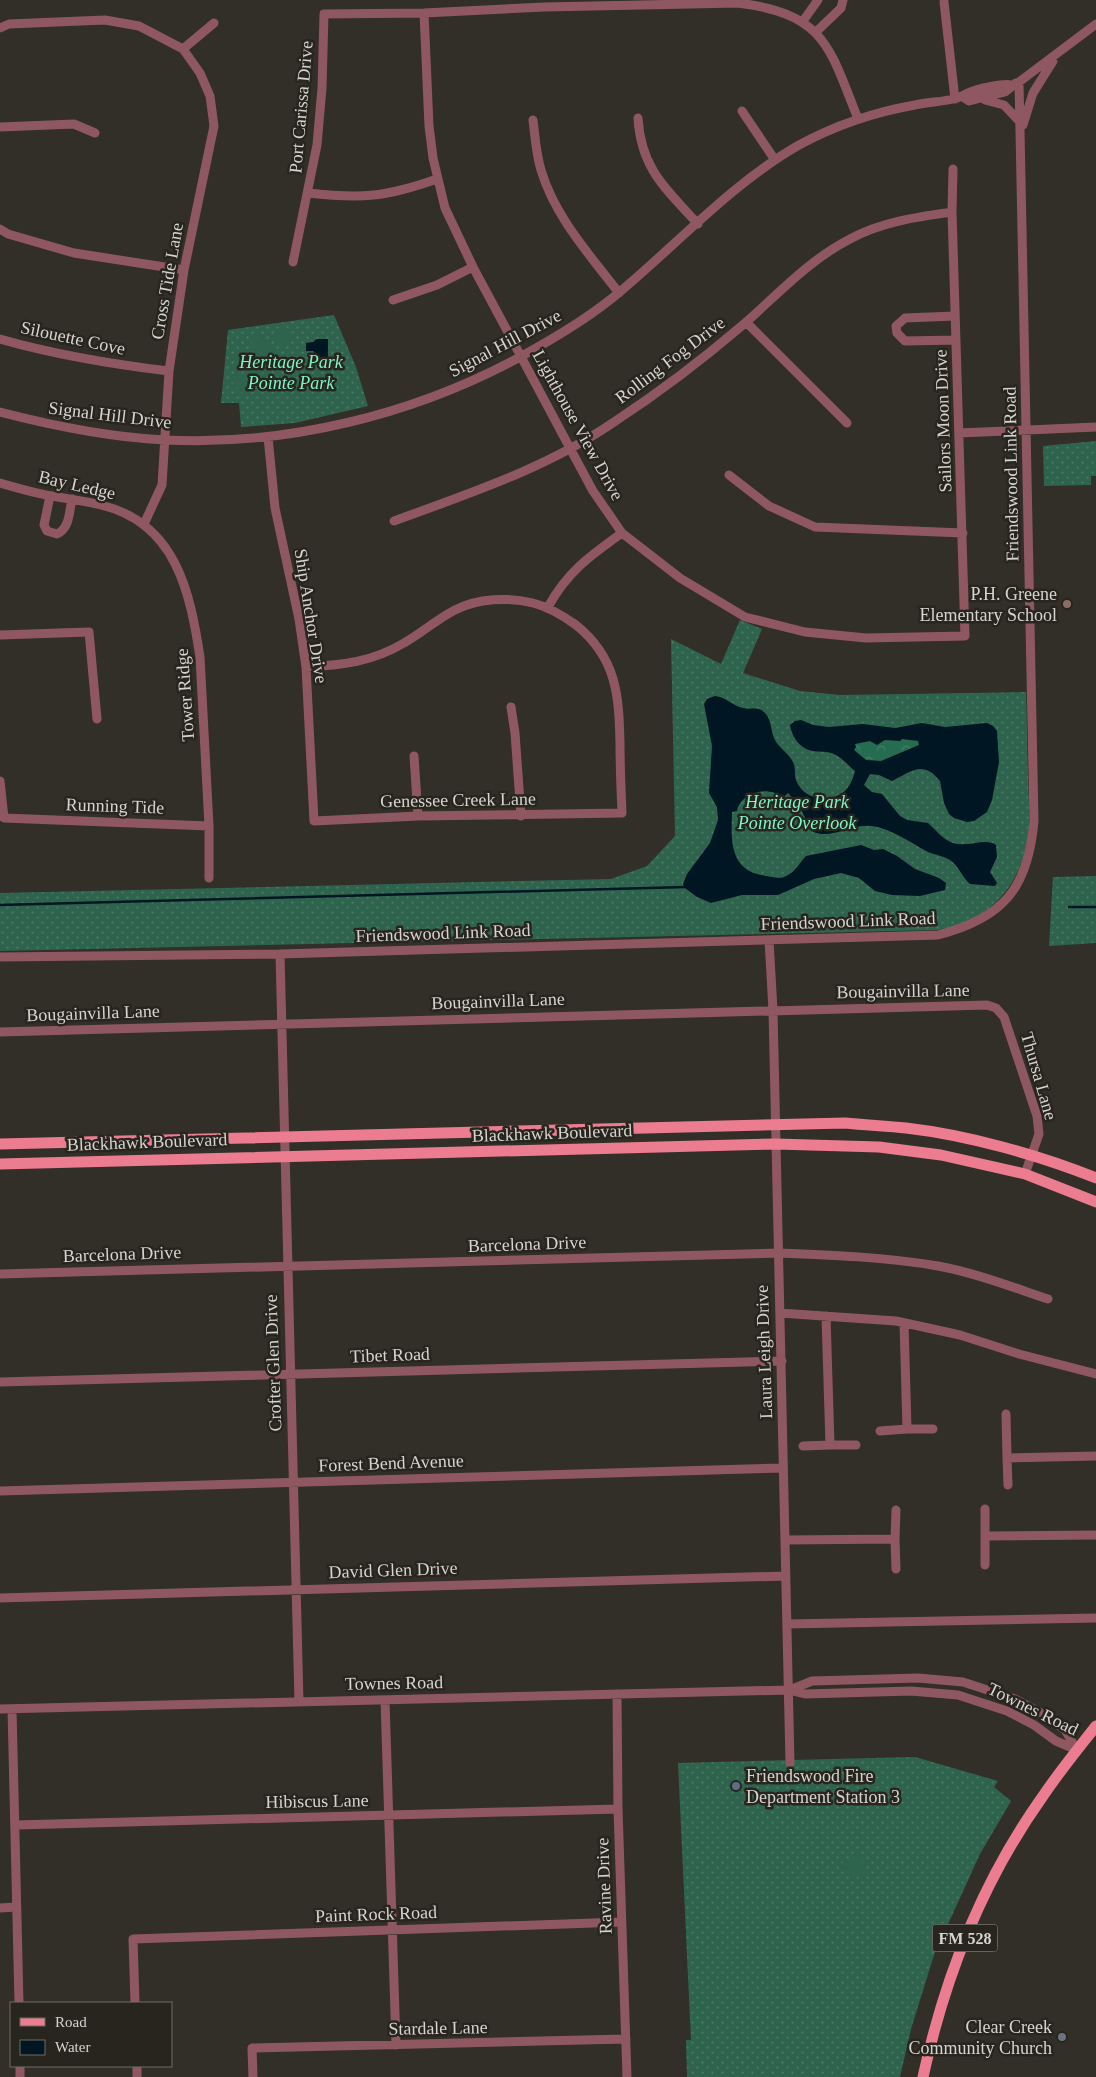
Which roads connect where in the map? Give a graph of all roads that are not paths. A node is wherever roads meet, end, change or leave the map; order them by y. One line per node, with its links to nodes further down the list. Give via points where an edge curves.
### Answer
1 (818, 0): 6 (street)
2 (843, 0): 10 (street, via 841,8)
3 (944, 2): 14 (street)
4 (544, 4): 5 (street); 6 (street, via 738,3 762,6)
5 (424, 13): 26 (street, Lighthouse View Drive, via 429,126); 27 (street, Port Carissa Drive, via 324,14 318,136)
6 (803, 21): 10 (street)
7 (214, 23): 11 (street)
8 (1096, 24): 12 (street)
9 (0, 28): 11 (street, via 9,24 105,20 139,26)
10 (816, 32): 18 (street, via 838,67)
11 (183, 49): 33 (street, Cross Tide Lane, via 210,96 214,126)
12 (1060, 52): 13 (street); 23 (street, via 1033,93)
13 (1015, 83): 14 (street, Signal Hill Drive, via 969,92); 15 (street, Signal Hill Drive, via 1005,92); 20 (street, Friendswood Link Road)
14 (959, 98): 15 (street, Signal Hill Drive, via 969,101); 18 (street, Signal Hill Drive)
15 (980, 99): 20 (street, via 1004,105)
16 (742, 111): 24 (street)
17 (638, 118): 29 (street, via 639,139 647,162 659,181)
18 (858, 119): 24 (street, Signal Hill Drive)
19 (534, 120): 34 (street, via 540,168 556,206 569,229)
20 (1019, 121): 23 (street, Friendswood Link Road)
21 (0, 128): 22 (street, via 74,124)
22 (95, 133)
23 (1020, 138): 45 (street, Friendswood Link Road)
24 (775, 160): 29 (street, Signal Hill Drive)
25 (953, 169): 28 (street, Sailors Moon Drive)
26 (437, 179): 27 (street, via 402,191 365,197); 32 (street, Lighthouse View Drive, via 445,208)
27 (308, 193): 31 (street, Port Carissa Drive)
28 (952, 212): 36 (street, Sailors Moon Drive); 37 (street, Rolling Fog Drive, via 910,218 851,238 807,267)
29 (698, 224): 34 (street, Signal Hill Drive)
30 (0, 229): 33 (street, via 74,253)
31 (293, 262)
32 (473, 267): 35 (street, via 437,285); 40 (street, Lighthouse View Drive)
33 (184, 270): 41 (street, Cross Tide Lane)
34 (619, 293): 40 (street, Signal Hill Drive)
35 (393, 300)
36 (955, 316): 39 (street, Sailors Moon Drive); 39 (street, via 905,318 896,326 896,333 905,341)
37 (746, 322): 43 (street); 49 (street, Rolling Fog Drive, via 660,391)
38 (0, 339): 41 (street, Silouette Cove, via 44,352)
39 (956, 340): 46 (street, Sailors Moon Drive)
40 (520, 357): 47 (street, Signal Hill Drive, via 422,401 331,426); 49 (street, Lighthouse View Drive)
41 (169, 371): 48 (street, Cross Tide Lane)
42 (0, 412): 48 (street, Signal Hill Drive, via 83,431)
43 (847, 423)
44 (1096, 427): 45 (street)
45 (1026, 430): 46 (street); 71 (street, Friendswood Link Road, via 1034,821 1030,854 1020,879 1010,896 994,911 976,923 938,935)
46 (959, 433): 57 (street, Sailors Moon Drive)
47 (268, 437): 48 (street, Signal Hill Drive); 61 (street, Ship Anchor Drive, via 275,508)
48 (166, 440): 55 (street, Cross Tide Lane, via 162,485)
49 (571, 449): 54 (street, Rolling Fog Drive, via 507,480); 56 (street, Lighthouse View Drive, via 593,491)
50 (729, 475): 57 (street, via 769,506 815,527)
51 (0, 483): 52 (street, Bay Ledge)
52 (50, 496): 53 (street, Bay Ledge); 53 (street, via 44,525 57,534 67,524)
53 (72, 499): 55 (street, Bay Ledge, via 102,505)
54 (394, 521)
55 (144, 524): 69 (street, Tower Ridge, via 175,561 196,633)
56 (622, 533): 58 (street, via 573,570); 60 (street, Lighthouse View Drive, via 680,578 744,617 805,632 866,638)
57 (963, 533): 60 (street, Sailors Moon Drive, via 965,636)
58 (548, 607): 61 (street, via 502,599 482,601 456,609 405,643 365,661); 68 (street, Genessee Creek Lane, via 586,633 610,667 619,708 622,813)
59 (0, 636): 63 (street, via 89,632)
60 (929, 637)
61 (306, 667): 66 (street, Ship Anchor Drive)
62 (511, 707): 68 (street)
63 (97, 719)
64 (414, 756): 67 (street)
65 (0, 781): 69 (street, Running Tide, via 4,818)
66 (314, 802): 67 (street, Genessee Creek Lane, via 314,821)
67 (418, 816): 68 (street, Genessee Creek Lane)
68 (520, 816)
69 (209, 826): 70 (street, Tower Ridge)
70 (209, 878)
71 (769, 940): 72 (street, Friendswood Link Road); 75 (street, Laura Leigh Drive)
72 (280, 954): 73 (street, Friendswood Link Road); 76 (street, Crofter Glen Drive)
73 (0, 957)
74 (996, 1008): 75 (street, Bougainvilla Lane, via 987,1005); 89 (street, Thursa Lane, via 1007,1025 1037,1116 1039,1134)
75 (772, 1010): 76 (street, Bougainvilla Lane); 78 (street, Laura Leigh Drive)
76 (280, 1024): 77 (street, Bougainvilla Lane); 81 (street, Crofter Glen Drive)
77 (0, 1032)
78 (774, 1125): 79 (main road, Blackhawk Boulevard); 85 (street, Laura Leigh Drive); 89 (main road, Blackhawk Boulevard, via 845,1123 907,1128)
79 (549, 1130): 80 (main road, Blackhawk Boulevard); 86 (main road)
80 (435, 1132): 81 (main road, Blackhawk Boulevard); 87 (main road)
81 (285, 1136): 82 (main road, Blackhawk Boulevard); 88 (street, Crofter Glen Drive)
82 (157, 1140): 83 (main road, Blackhawk Boulevard); 90 (main road)
83 (44, 1143): 84 (main road, Blackhawk Boulevard); 91 (main road)
84 (0, 1144)
85 (776, 1144): 86 (main road, Blackhawk Boulevard); 93 (main road, Blackhawk Boulevard, via 888,1148 942,1155); 96 (street, Laura Leigh Drive)
86 (550, 1150): 87 (main road, Blackhawk Boulevard)
87 (436, 1153): 88 (main road, Blackhawk Boulevard)
88 (286, 1155): 90 (main road, Blackhawk Boulevard); 97 (street, Crofter Glen Drive)
89 (1032, 1156): 93 (street, Thursa Lane); 94 (main road, Blackhawk Boulevard)
90 (158, 1160): 91 (main road, Blackhawk Boulevard)
91 (43, 1163): 92 (main road, Blackhawk Boulevard)
92 (0, 1164)
93 (1024, 1174): 95 (main road, Blackhawk Boulevard)
94 (1096, 1178)
95 (1096, 1202)
96 (778, 1253): 97 (street, Barcelona Drive); 99 (street, Barcelona Drive, via 862,1256 939,1266 986,1277); 100 (street, Laura Leigh Drive)
97 (286, 1266): 98 (street, Barcelona Drive); 104 (street, Crofter Glen Drive)
98 (0, 1274)
99 (1048, 1299)
100 (780, 1313): 101 (street); 103 (street, Laura Leigh Drive)
101 (826, 1316): 102 (street); 111 (street)
102 (904, 1323): 105 (street, via 960,1335); 109 (street)
103 (782, 1361): 104 (street, Tibet Road); 116 (street, Laura Leigh Drive)
104 (289, 1374): 106 (street, Tibet Road); 117 (street, Crofter Glen Drive)
105 (1096, 1374)
106 (0, 1382)
107 (1006, 1414): 115 (street)
108 (933, 1429): 109 (street)
109 (906, 1430): 110 (street)
110 (880, 1431)
111 (830, 1445): 112 (street); 113 (street)
112 (856, 1445)
113 (803, 1446)
114 (1096, 1456): 115 (street)
115 (1007, 1458): 118 (street)
116 (783, 1468): 117 (street, Forest Bend Avenue); 125 (street, Laura Leigh Drive)
117 (293, 1482): 119 (street, Forest Bend Avenue); 129 (street, Crofter Glen Drive)
118 (1008, 1485)
119 (0, 1491)
120 (984, 1509): 122 (street)
121 (896, 1510): 124 (street)
122 (985, 1536): 123 (street); 126 (street)
123 (1096, 1536)
124 (895, 1539): 125 (street); 127 (street)
125 (785, 1540): 128 (street, Laura Leigh Drive)
126 (985, 1564)
127 (896, 1569)
128 (786, 1576): 129 (street, David Glen Drive); 132 (street, Laura Leigh Drive)
129 (297, 1589): 130 (street, David Glen Drive); 136 (street, Crofter Glen Drive)
130 (0, 1598)
131 (1096, 1618): 132 (street)
132 (787, 1624): 133 (street, Laura Leigh Drive)
133 (789, 1690): 134 (street, Townes Road); 140 (street, Townes Road, via 806,1694 911,1691 958,1694 1007,1711); 140 (street, Townes Road, via 812,1681 918,1678 962,1682 1015,1699 1041,1713 1065,1730); 141 (street, Laura Leigh Drive)
134 (617, 1694): 135 (street, Townes Road); 142 (street, Ravine Drive)
135 (385, 1700): 136 (street, Townes Road); 143 (street)
136 (299, 1702): 138 (street, Townes Road)
137 (0, 1709): 138 (street, Townes Road)
138 (12, 1709): 144 (street)
139 (1096, 1726): 140 (main road, FM 528)
140 (1077, 1750): 155 (main road, FM 528, via 1020,1831 977,1910 949,1980)
141 (790, 1763)
142 (618, 1809): 143 (street, Hibiscus Lane); 147 (street, Ravine Drive)
143 (388, 1816): 144 (street, Hibiscus Lane); 148 (street)
144 (16, 1825): 145 (street)
145 (16, 1907): 146 (street); 149 (street)
146 (0, 1908)
147 (621, 1922): 148 (street, Paint Rock Road); 151 (street, Ravine Drive)
148 (391, 1930): 150 (street, Paint Rock Road, via 133,1939); 152 (street)
149 (18, 2002)
150 (135, 2002)
151 (626, 2039): 152 (street, Stardale Lane); 154 (street, Ravine Drive)
152 (396, 2045): 153 (street, Stardale Lane, via 252,2048)
153 (253, 2077)
154 (627, 2077)
155 (923, 2077)

